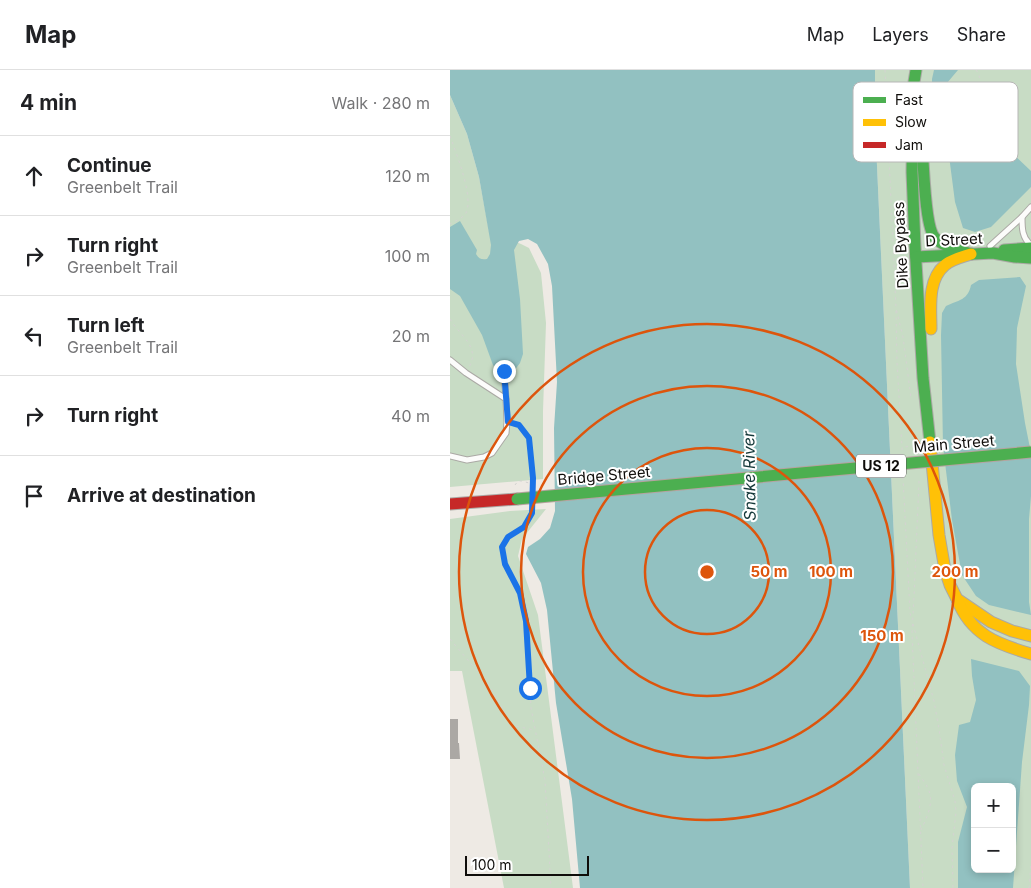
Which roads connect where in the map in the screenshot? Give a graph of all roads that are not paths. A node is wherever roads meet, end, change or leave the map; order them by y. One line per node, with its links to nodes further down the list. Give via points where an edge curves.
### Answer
1 (912, 162): 9 (main road, Dike Bypass)
2 (919, 162): 9 (main road, Dike Bypass)
3 (923, 162): 8 (main road, via 930,229 946,246)
4 (1031, 207): 5 (lane)
5 (1022, 217): 6 (lane, via 1024,237); 8 (lane, via 994,243)
6 (1031, 246): 7 (main road, D Street)
7 (993, 253): 8 (main road, D Street); 10 (main road, D Street)
8 (975, 254): 9 (main road, D Street); 13 (main road, via 948,263 940,269 935,280)
9 (920, 256): 13 (main road, Dike Bypass); 15 (main road, Dike Bypass, via 923,378)
10 (1031, 258)
11 (450, 360): 14 (lane)
12 (504, 371): 14 (lane)
13 (930, 378): 15 (main road, Dike Bypass)
14 (506, 399): 17 (lane, via 506,433 492,453 467,460)
15 (928, 418): 20 (main road, Dike Bypass, via 942,556 947,579)
16 (1031, 452): 18 (main road, Main Street / US 12, bridge)
17 (450, 456)
18 (730, 480): 19 (main road, Bridge Street / US 12, bridge)
19 (450, 504)
20 (957, 599): 21 (main road, via 991,622); 22 (main road, via 984,627); 23 (main road, via 962,613 975,629 996,642)
21 (1031, 636)
22 (1031, 646)
23 (1031, 654)

